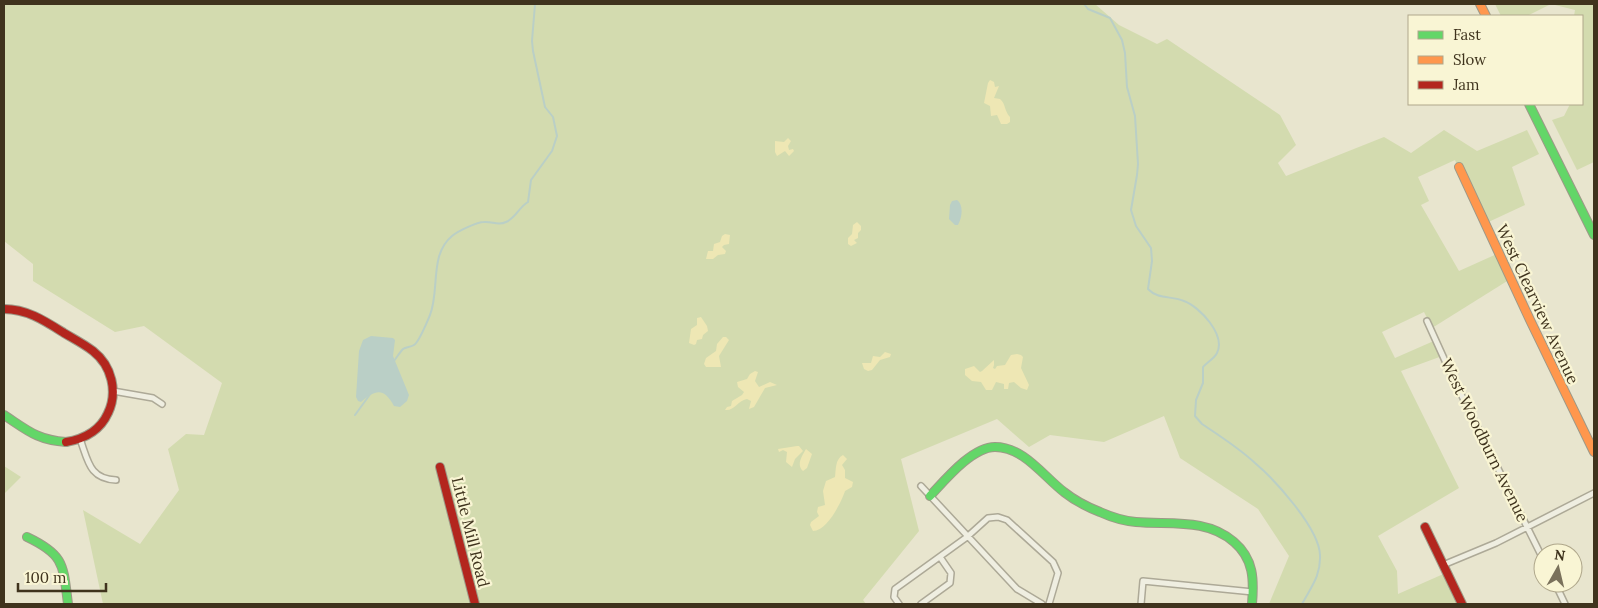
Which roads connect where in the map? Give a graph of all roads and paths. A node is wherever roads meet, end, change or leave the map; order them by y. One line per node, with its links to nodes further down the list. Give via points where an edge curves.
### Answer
1 (1529, 105): 3 (street)
2 (1459, 167): 10 (street, West Clearview Avenue)
3 (1594, 235)
4 (4, 309): 6 (street, via 23,310 36,315 92,350 110,373)
5 (1427, 321): 16 (street, West Woodburn Avenue)
6 (113, 391): 7 (street, via 153,398); 9 (street, via 109,415 100,427)
7 (162, 404)
8 (4, 414): 9 (street, via 48,441 62,443)
9 (80, 439): 12 (street, via 91,469 108,480)
10 (1594, 452)
11 (440, 467): 25 (street, Little Mill Road)
12 (116, 480)
13 (921, 486): 15 (street)
14 (1594, 494): 16 (street)
15 (930, 496): 18 (street); 23 (street, via 973,454 995,447 1011,451 1028,460 1065,492 1103,513 1124,520 1173,522 1219,532 1234,541 1249,557 1254,571)
16 (1527, 527): 20 (street, West Woodburn Avenue); 22 (street)
17 (1425, 528): 22 (street)
18 (967, 536): 21 (street); 28 (street, via 1016,589); 29 (street, via 988,518 1007,520 1054,562 1058,573)
19 (27, 537): 24 (street, via 55,554 66,585)
20 (1535, 543)
21 (940, 556): 26 (street, via 895,589 894,597); 27 (street, via 951,573 950,583)
22 (1443, 565): 32 (street)
23 (1253, 592): 30 (street, via 1144,581); 31 (street)
24 (68, 604)
25 (475, 604)
26 (899, 604)
27 (921, 604)
28 (1042, 604)
29 (1049, 604)
30 (1141, 604)
31 (1252, 604)
32 (1462, 604)

